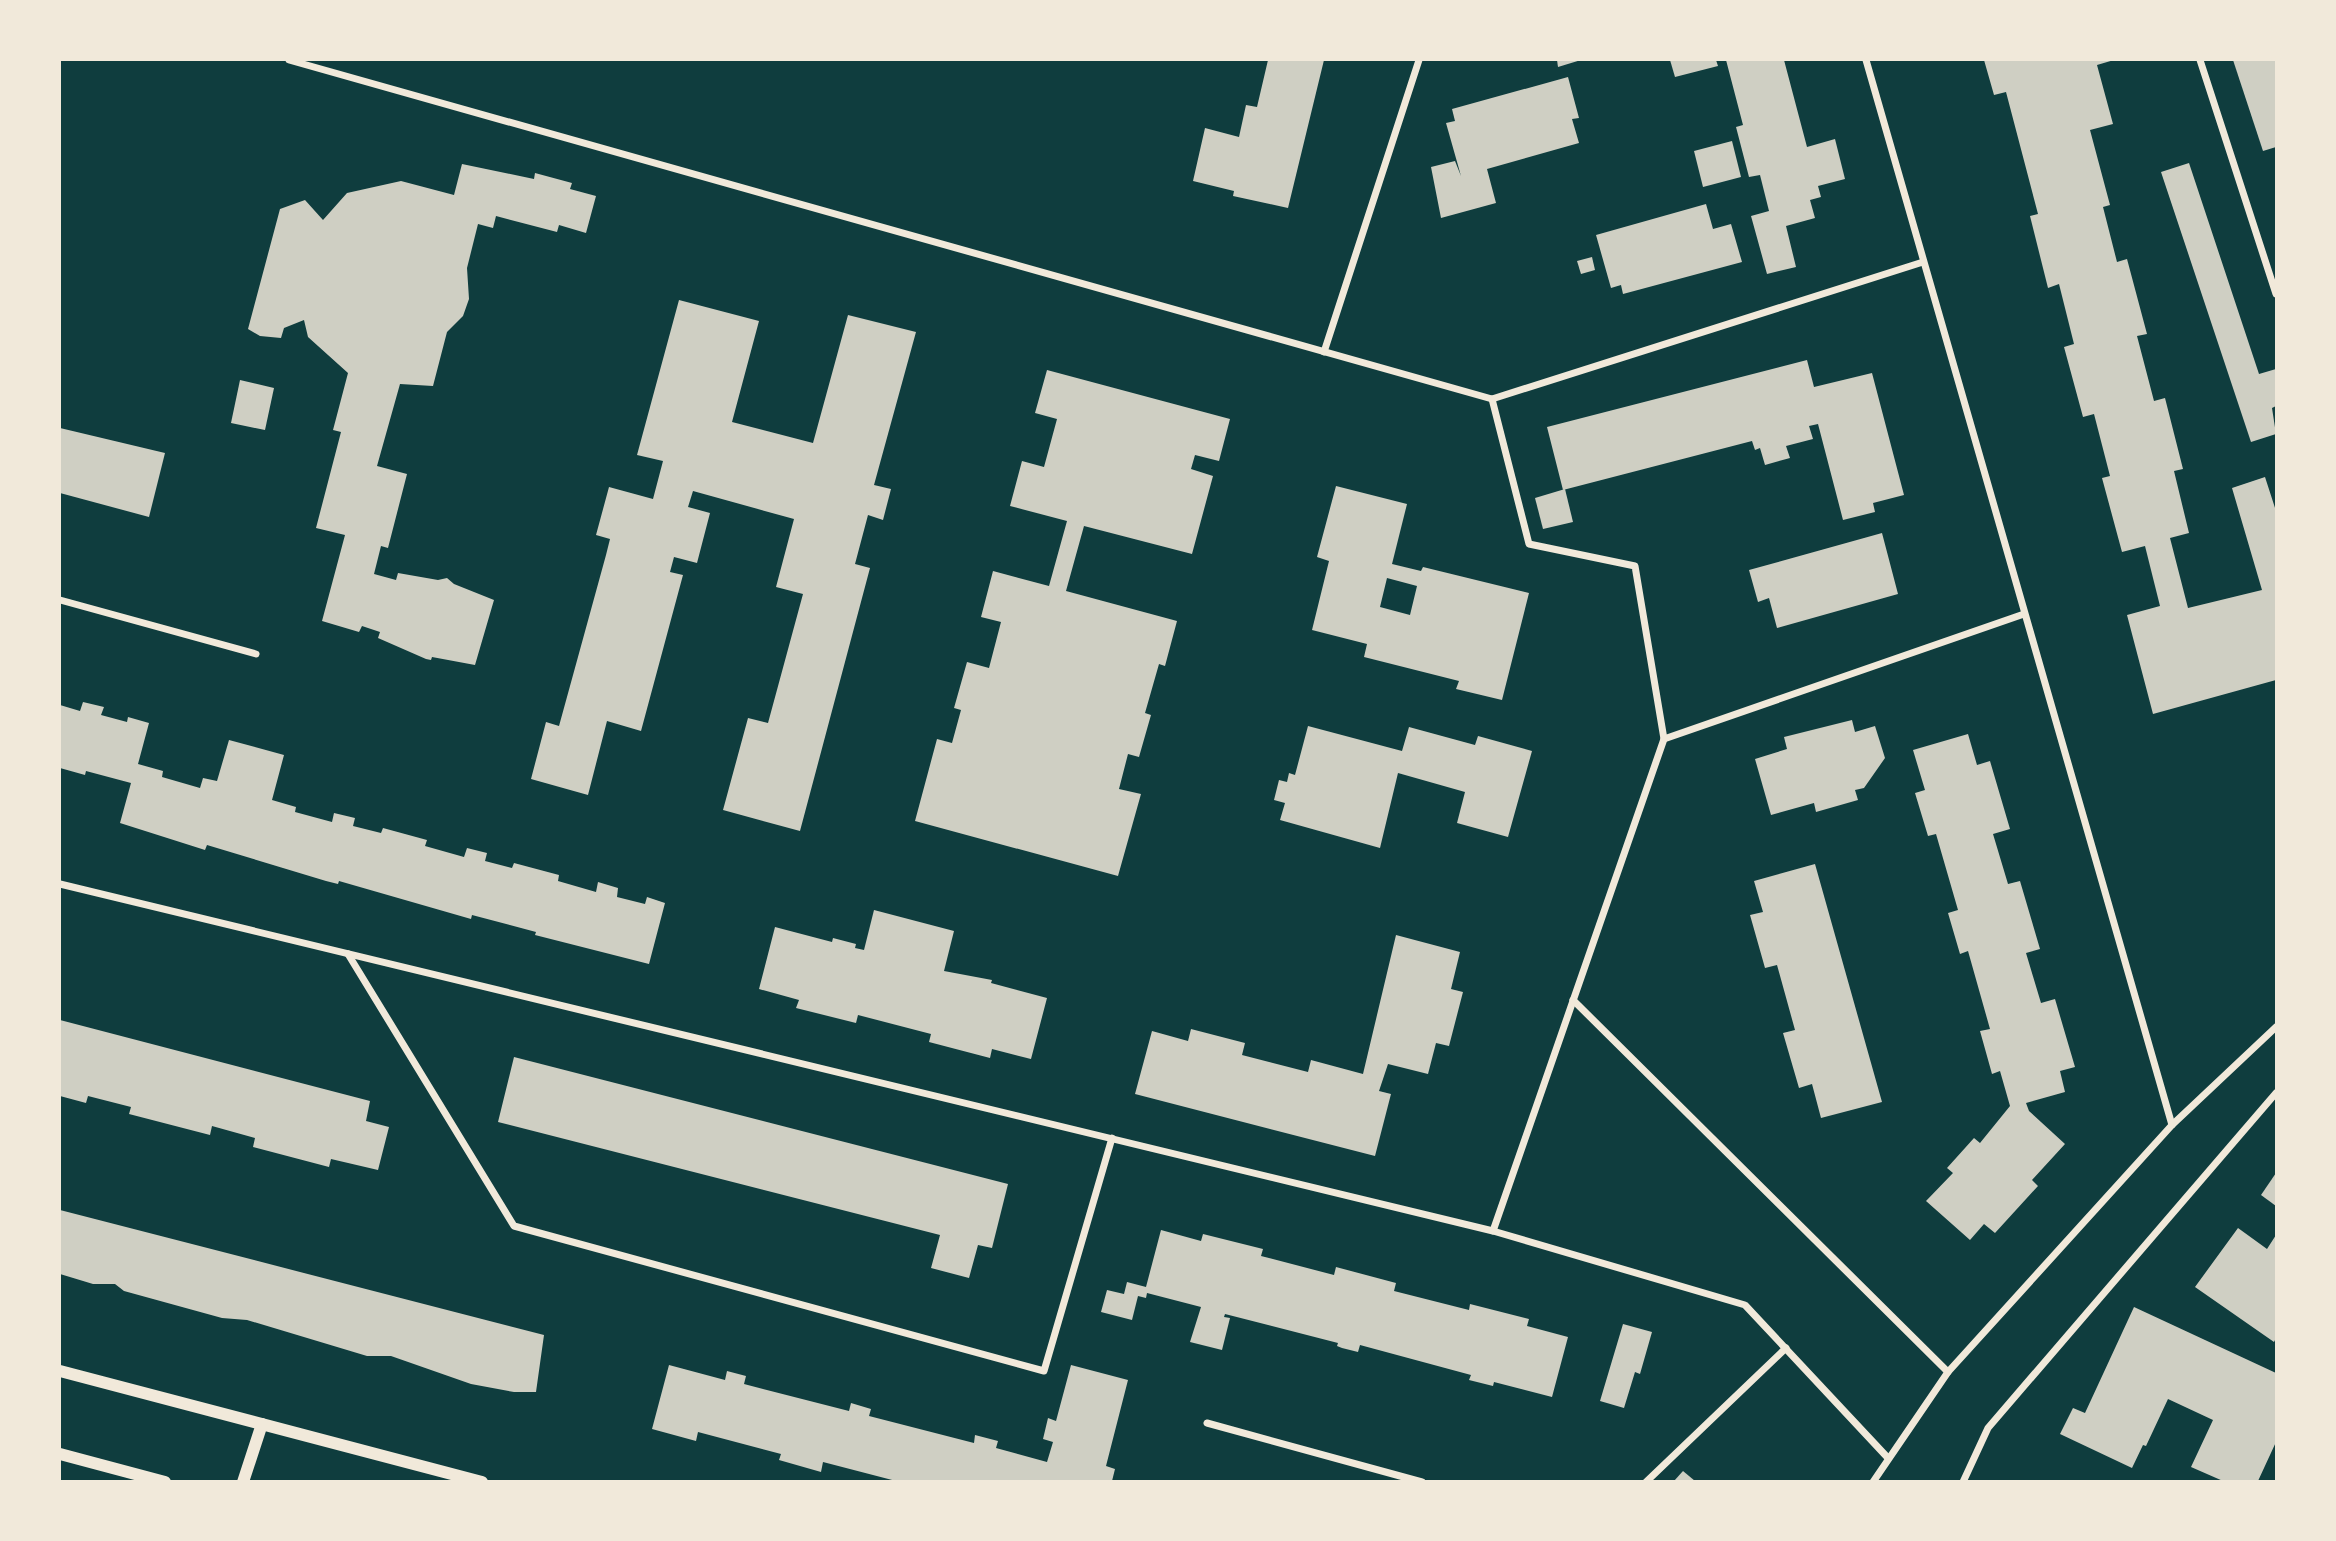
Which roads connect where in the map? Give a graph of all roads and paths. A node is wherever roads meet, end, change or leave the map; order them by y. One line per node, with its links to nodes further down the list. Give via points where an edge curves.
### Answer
1 (289, 60): 7 (street)
2 (1419, 60): 7 (street)
3 (1867, 60): 5 (street)
4 (2200, 60): 6 (street)
5 (1923, 262): 8 (street); 10 (street)
6 (2277, 293)
7 (1324, 352): 8 (street)
8 (1492, 399): 12 (street, via 1530,544 1635,566)
9 (60, 600): 11 (street)
10 (2024, 614): 12 (street); 18 (street)
11 (256, 654)
12 (1664, 739): 15 (street)
13 (60, 884): 14 (street)
14 (348, 954): 19 (street); 19 (street, via 514,1226 1044,1371)
15 (1573, 1000): 20 (street); 23 (street)
16 (2277, 1027): 18 (street)
17 (2277, 1093): 34 (street, via 1988,1428)
18 (2172, 1125): 23 (street)
19 (1112, 1138): 20 (street)
20 (1493, 1231): 21 (street, via 1745,1305)
21 (1786, 1348): 27 (street); 32 (street)
22 (60, 1371): 25 (street)
23 (1948, 1372): 27 (street)
24 (1207, 1423): 31 (street)
25 (262, 1424): 29 (street); 30 (street)
26 (60, 1454): 28 (street)
27 (1888, 1458): 33 (street)
28 (165, 1482)
29 (243, 1482)
30 (482, 1482)
31 (1422, 1482)
32 (1646, 1482)
33 (1873, 1482)
34 (1963, 1482)

